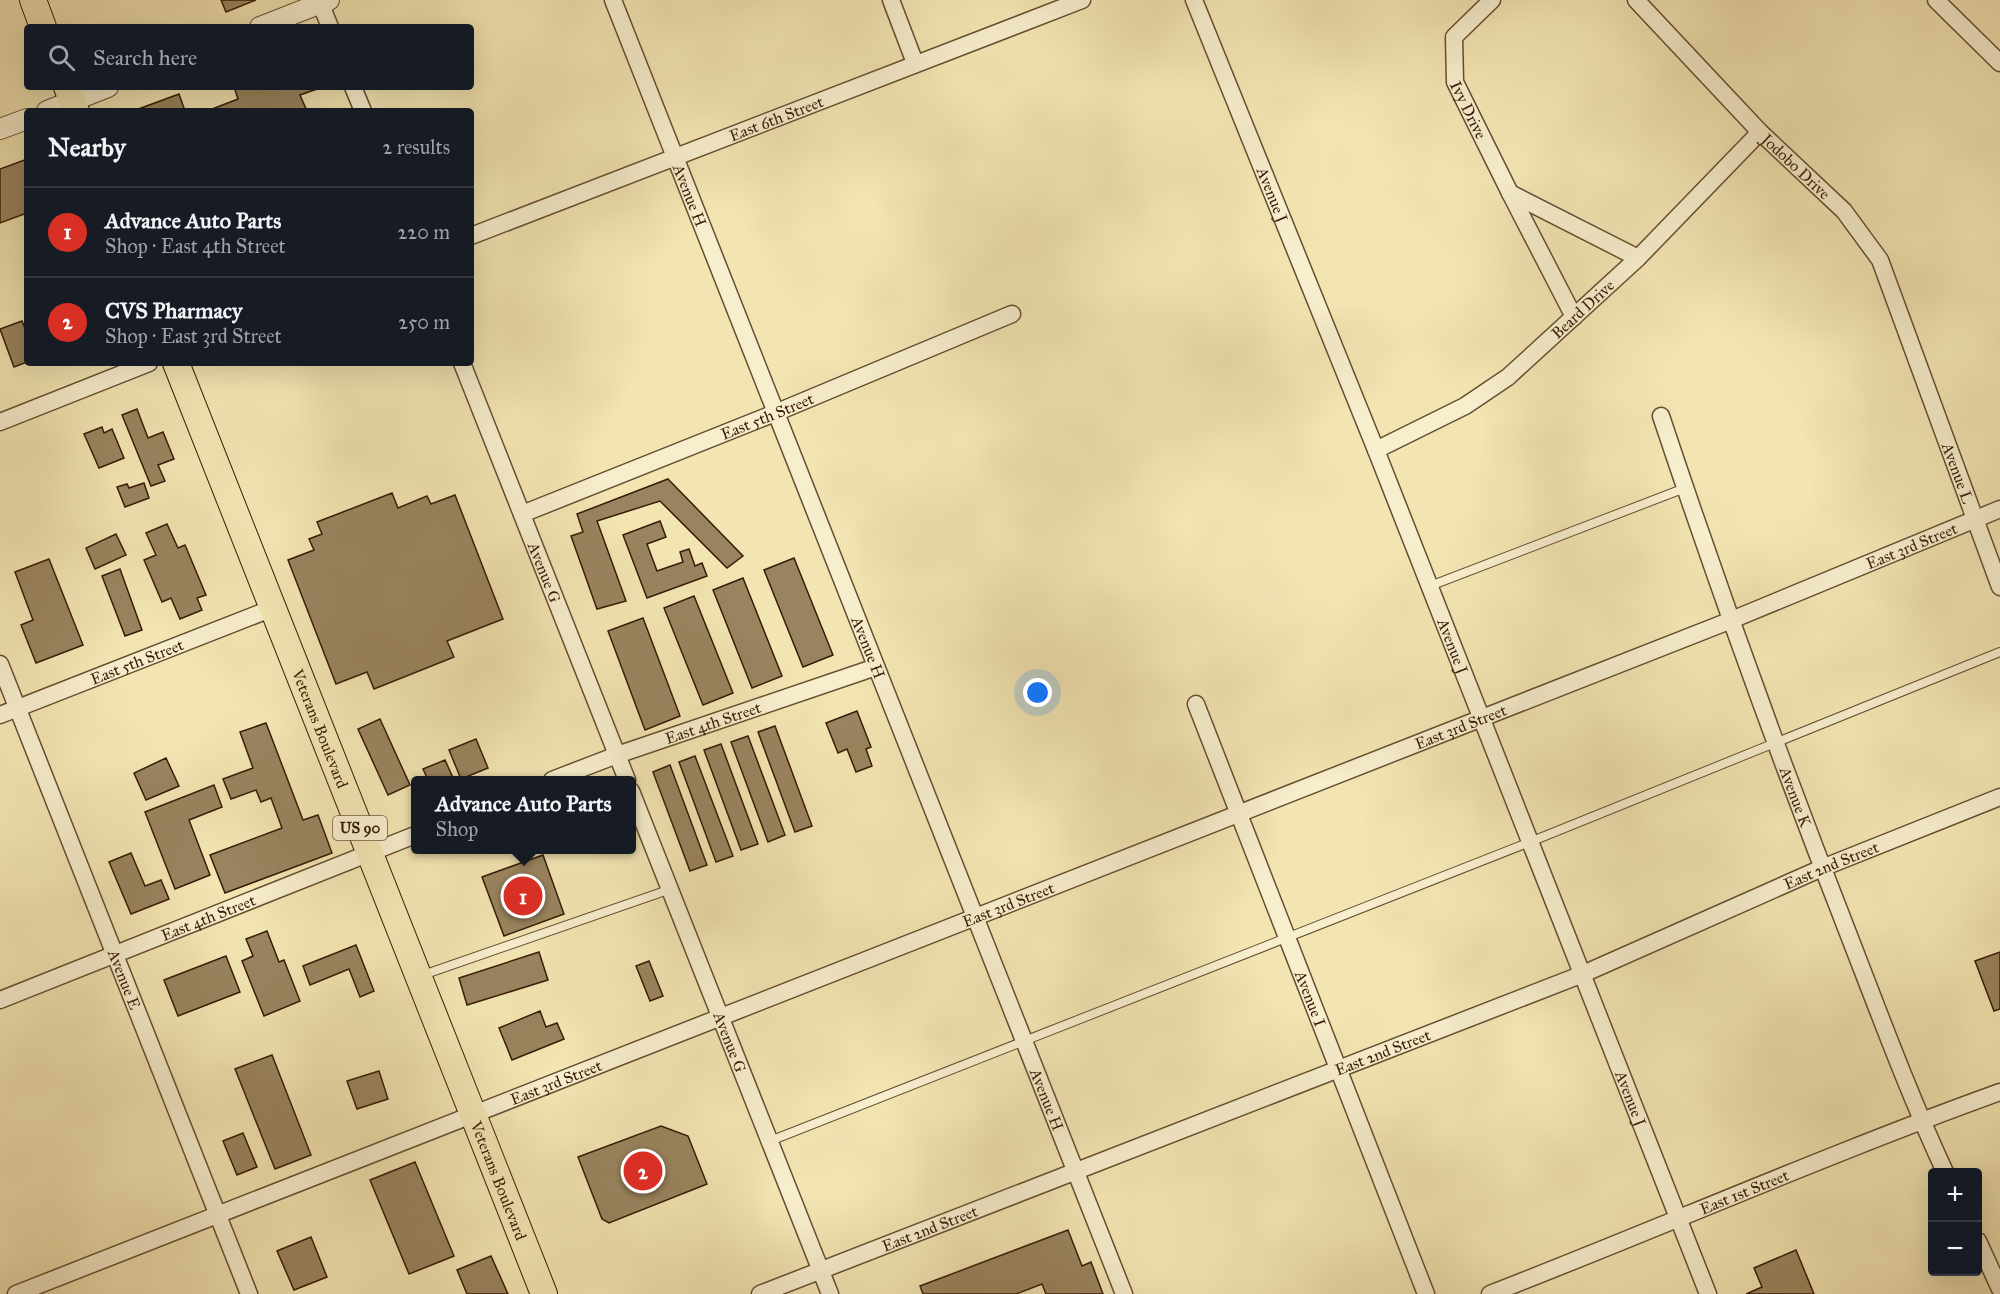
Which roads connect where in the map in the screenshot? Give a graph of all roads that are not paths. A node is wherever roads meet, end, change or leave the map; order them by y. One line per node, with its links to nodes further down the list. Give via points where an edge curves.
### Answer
1 (33, 0): 10 (main road)
2 (613, 0): 23 (street, Avenue H)
3 (891, 0): 13 (street)
4 (1082, 0): 13 (street, East 6th Street)
5 (1194, 0): 36 (street, Avenue J)
6 (1492, 0): 24 (street, Ivy Drive, via 1454,37 1455,82)
7 (1636, 0): 22 (street, Jodobo Drive)
8 (1936, 0): 14 (street)
9 (323, 1): 11 (street); 12 (street)
10 (42, 24)
11 (267, 24)
12 (329, 24)
13 (915, 63): 23 (street, East 6th Street)
14 (2000, 63)
15 (100, 90): 17 (street)
16 (354, 90): 19 (street)
17 (72, 100): 18 (street)
18 (54, 108)
19 (362, 108)
20 (24, 120): 21 (street)
21 (0, 129)
22 (1760, 132): 26 (street, Beard Drive); 29 (street, Jodobo Drive, via 1844,212 1880,260)
23 (674, 157): 25 (street, East 6th Street); 33 (street, Avenue H)
24 (1510, 194): 26 (street); 28 (street, Ivy Drive)
25 (474, 235)
26 (1638, 258): 28 (street, Beard Drive)
27 (1012, 314): 33 (street, East 5th Street)
28 (1574, 317): 36 (street, Beard Drive, via 1508,377 1466,406)
29 (1917, 357): 40 (street, Avenue L)
30 (141, 366): 35 (street)
31 (177, 366): 43 (main road, Veterans Boulevard / US 90)
32 (463, 366): 39 (street, Avenue G)
33 (775, 413): 39 (street, East 5th Street); 47 (street, Avenue H)
34 (1661, 416): 37 (street, Avenue K)
35 (0, 422)
36 (1376, 450): 41 (street, Avenue J)
37 (1685, 488): 41 (lane); 44 (street, Avenue K)
38 (2000, 509): 40 (street, East 3rd Street)
39 (522, 514): 53 (street, Avenue G)
40 (1973, 519): 42 (street, Avenue L); 44 (street, East 3rd Street)
41 (1430, 586): 51 (street, Avenue J)
42 (2000, 587)
43 (273, 608): 49 (street, East 5th Street); 61 (main road, Veterans Boulevard / US 90)
44 (1729, 621): 51 (street, East 3rd Street); 52 (street, Avenue K)
45 (2000, 652): 52 (lane)
46 (0, 664): 49 (street, Avenue E)
47 (876, 666): 53 (street, East 4th Street); 64 (street, Avenue H)
48 (1196, 704): 58 (street, Avenue I)
49 (17, 708): 50 (street, East 5th Street); 66 (street, Avenue E)
50 (0, 715)
51 (1482, 717): 58 (street, East 3rd Street); 60 (street, Avenue J)
52 (1776, 744): 60 (lane); 62 (street, Avenue K)
53 (617, 754): 54 (street, East 4th Street); 55 (street, Avenue G)
54 (562, 776)
55 (625, 776)
56 (2000, 797): 62 (street, East 2nd Street)
57 (636, 804): 63 (street, Avenue G)
58 (1238, 813): 64 (street, East 3rd Street); 65 (street, Avenue I)
59 (411, 837): 61 (street, East 4th Street)
60 (1530, 842): 65 (lane); 67 (street, Avenue J)
61 (369, 853): 66 (street, East 4th Street); 68 (main road, Veterans Boulevard / US 90)
62 (1822, 868): 67 (street, East 2nd Street); 75 (street, Avenue K)
63 (668, 890): 68 (lane); 70 (street, Avenue G)
64 (975, 917): 70 (street, East 3rd Street); 71 (street, Avenue H)
65 (1287, 936): 71 (lane); 72 (street, Avenue I)
66 (115, 954): 69 (street, East 4th Street); 79 (street, Avenue E)
67 (1583, 974): 72 (street, East 2nd Street); 80 (street, Avenue J)
68 (416, 977): 74 (main road, Veterans Boulevard / US 90)
69 (0, 1000)
70 (720, 1017): 74 (street, East 3rd Street); 76 (street, Avenue G)
71 (1024, 1041): 76 (lane); 78 (street, Avenue H)
72 (1339, 1069): 78 (street, East 2nd Street); 90 (street, Avenue I)
73 (2000, 1092): 75 (street, East 1st Street)
74 (473, 1114): 79 (street, East 3rd Street); 86 (main road, Veterans Boulevard / US 90)
75 (1921, 1121): 77 (street, Avenue K); 80 (street, East 1st Street)
76 (770, 1141): 82 (street, Avenue G)
77 (1943, 1168)
78 (1075, 1172): 82 (street, East 2nd Street); 89 (street, Avenue H)
79 (217, 1214): 84 (street, East 3rd Street); 85 (street, Avenue E)
80 (1679, 1220): 91 (street, East 1st Street); 92 (street, Avenue J)
81 (1982, 1251): 83 (street)
82 (821, 1270): 87 (street, East 2nd Street); 88 (street, Avenue G)
83 (2000, 1289)
84 (16, 1294)
85 (249, 1294)
86 (544, 1294)
87 (760, 1294)
88 (830, 1294)
89 (1124, 1294)
90 (1426, 1294)
91 (1490, 1294)
92 (1708, 1294)

